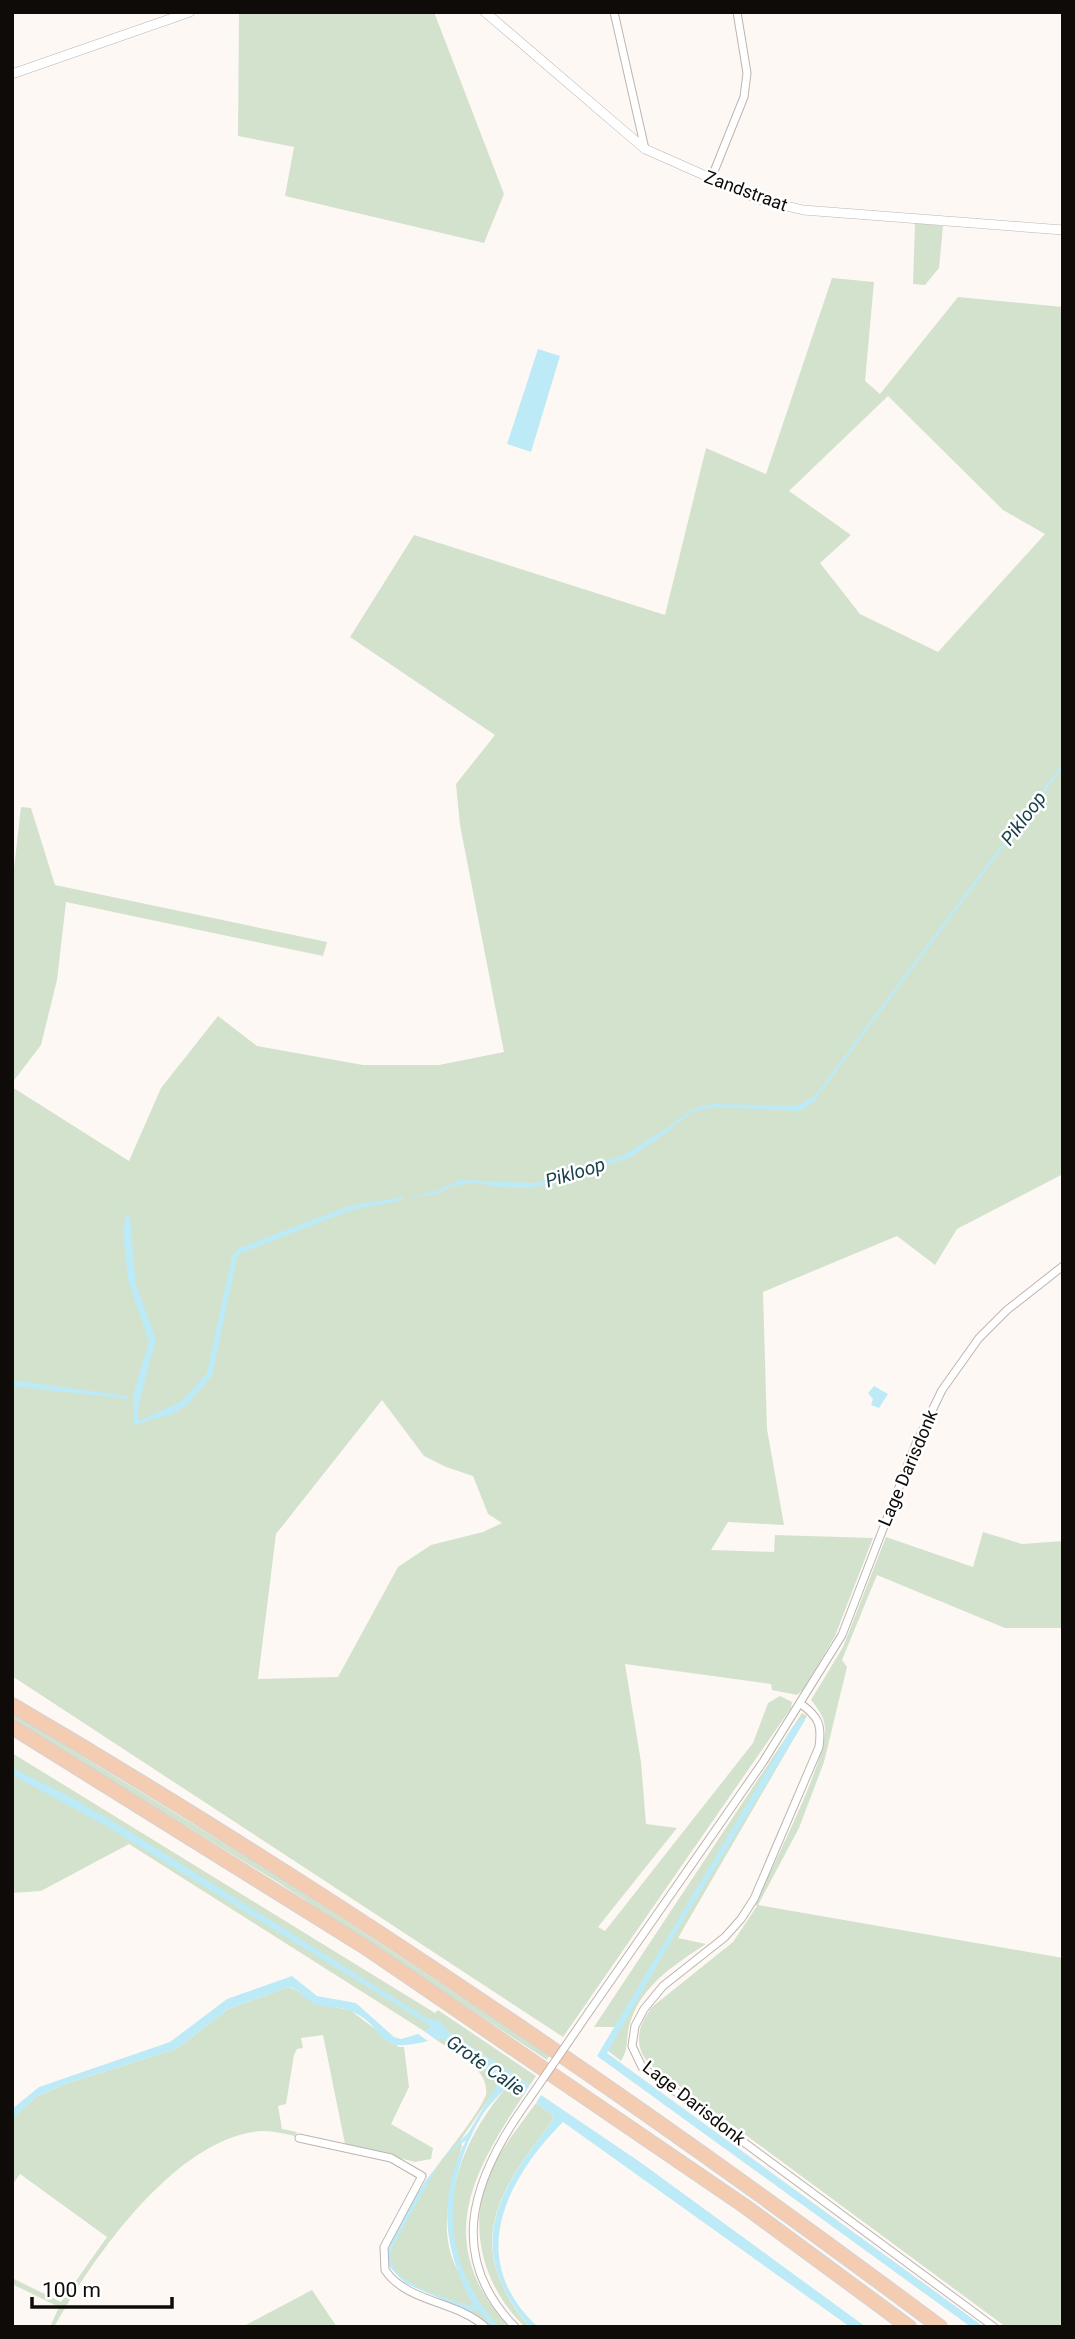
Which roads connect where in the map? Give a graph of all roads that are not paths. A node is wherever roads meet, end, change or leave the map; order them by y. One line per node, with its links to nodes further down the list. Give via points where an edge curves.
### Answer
1 (190, 12): 5 (street)
2 (485, 12): 6 (street, Zandstraat)
3 (614, 12): 6 (street)
4 (737, 12): 7 (street, via 747,73 744,97)
5 (12, 74)
6 (645, 149): 7 (street, Zandstraat)
7 (710, 179): 8 (street, Zandstraat, via 803,211)
8 (1063, 230)
9 (1063, 1266): 10 (street, Lage Darisdonk, via 1007,1310 942,1390 842,1635)
10 (801, 1704): 15 (street, Lage Darisdonk, bridge, via 494,2150 473,2218 475,2249 494,2300); 18 (street, Lage Darisdonk, via 817,1716 819,1747 754,1899 725,1937 663,1986 635,2026 632,2046 642,2067)
11 (12, 1705): 17 (highway, via 313,1891 544,2043)
12 (12, 1727): 16 (highway, via 376,1954 746,2207)
13 (299, 2138): 14 (street, via 391,2158 422,2176 384,2247 385,2270 400,2286)
14 (485, 2327)
15 (515, 2327)
16 (909, 2327)
17 (940, 2327)
18 (994, 2327)

